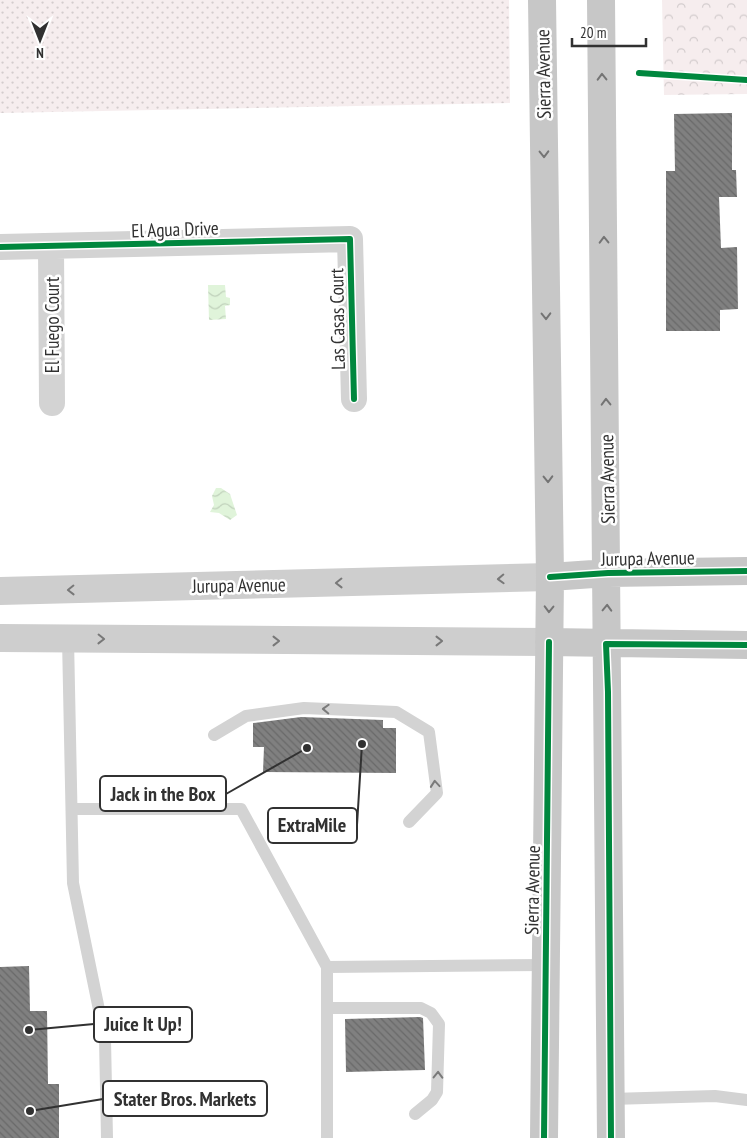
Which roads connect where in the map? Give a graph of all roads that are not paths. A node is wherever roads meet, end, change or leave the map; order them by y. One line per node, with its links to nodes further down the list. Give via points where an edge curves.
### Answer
1 (542, 0): 10 (main road, Sierra Avenue, one-way to 10)
2 (601, 0): 9 (main road, Sierra Avenue, one-way to 2)
3 (350, 239): 5 (street, El Agua Drive); 6 (street, Las Casas Court)
4 (0, 247): 5 (street, El Agua Drive)
5 (51, 247): 7 (street, El Fuego Court)
6 (354, 399)
7 (52, 403)
8 (747, 571): 9 (main road, Jurupa Avenue)
9 (608, 573): 10 (main road, Jurupa Avenue); 15 (main road, Sierra Avenue, one-way to 9)
10 (550, 577): 11 (main road, Jurupa Avenue, one-way to 11); 14 (main road, Sierra Avenue, one-way to 14)
11 (0, 592)
12 (0, 638): 13 (main road)
13 (68, 639): 14 (main road, one-way to 14); 18 (lane)
14 (549, 642): 15 (main road); 20 (main road, Sierra Avenue)
15 (606, 644): 16 (main road); 23 (main road, Sierra Avenue)
16 (747, 645)
17 (214, 735): 19 (lane, one-way to 17, via 436,793 429,732 396,712 304,708 246,716)
18 (72, 809): 21 (lane, via 241,809); 26 (lane, via 73,882 105,1039)
19 (409, 822)
20 (546, 965): 21 (lane); 28 (main road, Sierra Avenue)
21 (327, 967): 22 (lane)
22 (327, 1008): 25 (lane, one-way to 22, via 437,1092 438,1024 431,1013 421,1008); 27 (lane)
23 (611, 1099): 24 (lane, via 715,1096); 29 (main road, Sierra Avenue)
24 (747, 1100)
25 (415, 1114)
26 (107, 1138)
27 (327, 1138)
28 (544, 1138)
29 (611, 1138)

